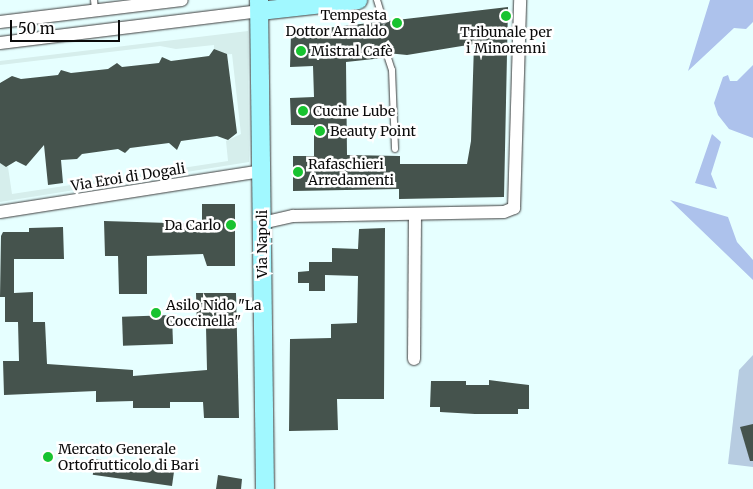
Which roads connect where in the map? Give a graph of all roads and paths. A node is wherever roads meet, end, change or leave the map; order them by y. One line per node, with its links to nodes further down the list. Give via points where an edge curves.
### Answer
1 (182, 0): 6 (street)
2 (358, 0): 5 (main road)
3 (377, 0): 8 (lane)
4 (520, 0): 15 (street, via 514,208 504,212)
5 (311, 2): 7 (main road)
6 (94, 5): 9 (street)
7 (260, 6): 10 (street); 13 (main road, Via Napoli)
8 (383, 20)
9 (0, 22)
10 (0, 43)
11 (388, 58): 12 (lane, via 392,70)
12 (395, 149)
13 (261, 171): 14 (street, Via Eroi di Dogali); 16 (main road, Via Napoli)
14 (0, 212)
15 (415, 214): 16 (street, via 293,216); 17 (street)
16 (262, 223): 18 (main road, Via Napoli)
17 (414, 359)
18 (265, 489)

